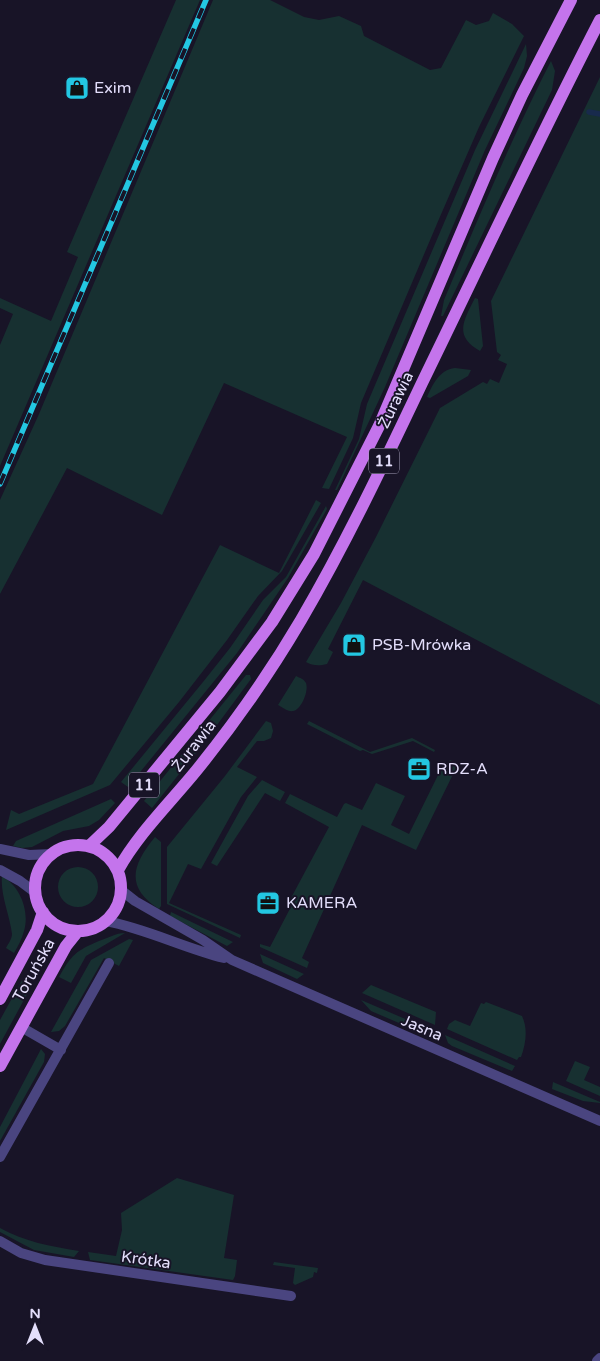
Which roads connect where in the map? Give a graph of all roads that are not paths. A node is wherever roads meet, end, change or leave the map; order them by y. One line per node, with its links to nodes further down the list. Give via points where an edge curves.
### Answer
1 (571, 0): 3 (main road, Żurawia / 11, via 496,150 379,426 314,554 272,622 220,692 109,827)
2 (600, 20): 7 (main road, Żurawia / 11, via 331,568 246,705 128,852)
3 (89, 846): 5 (main road, via 72,845); 7 (main road, via 104,853)
4 (0, 849): 5 (street, via 28,855)
5 (52, 854): 9 (main road, via 38,871)
6 (0, 870): 9 (street)
7 (118, 870): 8 (main road)
8 (122, 890): 11 (main road, via 117,907); 13 (street, Jasna)
9 (36, 893): 10 (main road)
10 (43, 912): 12 (main road, via 60,927); 15 (main road, Toruńska, via 37,930)
11 (106, 921): 12 (main road); 13 (street, Jasna)
12 (78, 931): 16 (main road, Toruńska, via 66,946)
13 (232, 960): 19 (street, Jasna)
14 (109, 963): 17 (street)
15 (0, 999)
16 (21, 1027): 17 (street, Toruńska); 18 (main road, Toruńska)
17 (61, 1050): 20 (street)
18 (0, 1066)
19 (600, 1121)
20 (0, 1157)
21 (0, 1241): 22 (street, Krótka, via 21,1253 45,1260)
22 (291, 1296)
23 (600, 1358): 24 (street)
24 (596, 1361)

